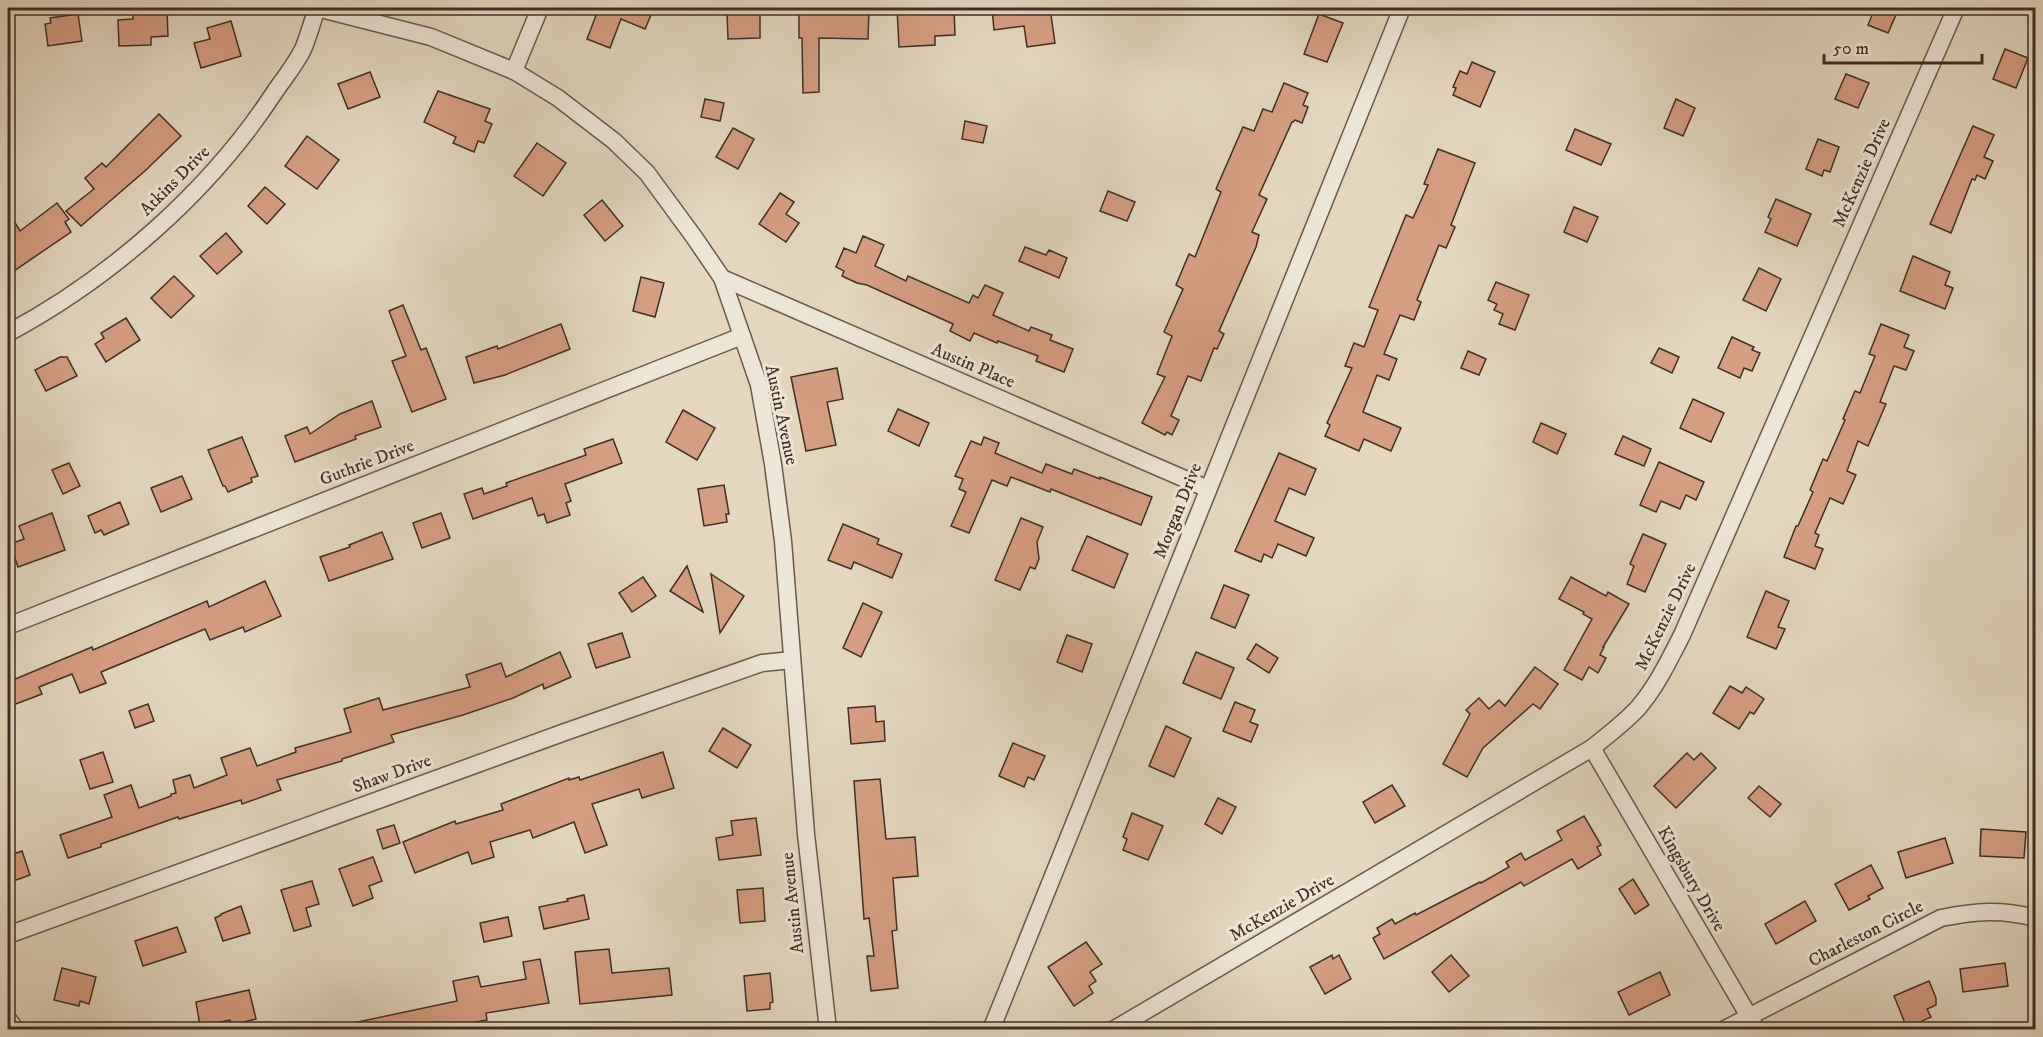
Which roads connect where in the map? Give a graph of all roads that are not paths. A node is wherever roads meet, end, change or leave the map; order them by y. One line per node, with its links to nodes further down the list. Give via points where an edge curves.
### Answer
1 (317, 8): 5 (street, Austin Avenue, via 431,37); 7 (street, Atkins Drive, via 303,48 254,124 206,180 103,273)
2 (540, 8): 5 (street)
3 (1402, 8): 9 (street, Morgan Drive)
4 (1956, 8): 12 (street, McKenzie Drive, via 1682,635 1662,675 1638,707)
5 (514, 71): 6 (street, Austin Avenue, via 558,98 614,141 647,173)
6 (722, 278): 8 (street, Austin Avenue); 9 (street, Austin Place)
7 (8, 333)
8 (741, 336): 10 (street, Guthrie Drive); 11 (street, Austin Avenue, via 759,385 772,464 783,541)
9 (1208, 489): 19 (street, Morgan Drive)
10 (8, 626)
11 (792, 660): 14 (street, Shaw Drive, via 762,663); 18 (street, Austin Avenue)
12 (1592, 748): 16 (street, Kingsbury Drive); 20 (street, McKenzie Drive)
13 (2036, 918): 16 (street, Charleston Circle, via 2010,911 1973,911 1941,918)
14 (8, 935)
15 (8, 1019): 17 (street)
16 (1753, 1023): 21 (street, Charleston Circle)
17 (16, 1029)
18 (828, 1029)
19 (991, 1029)
20 (1113, 1029)
21 (1723, 1029)

